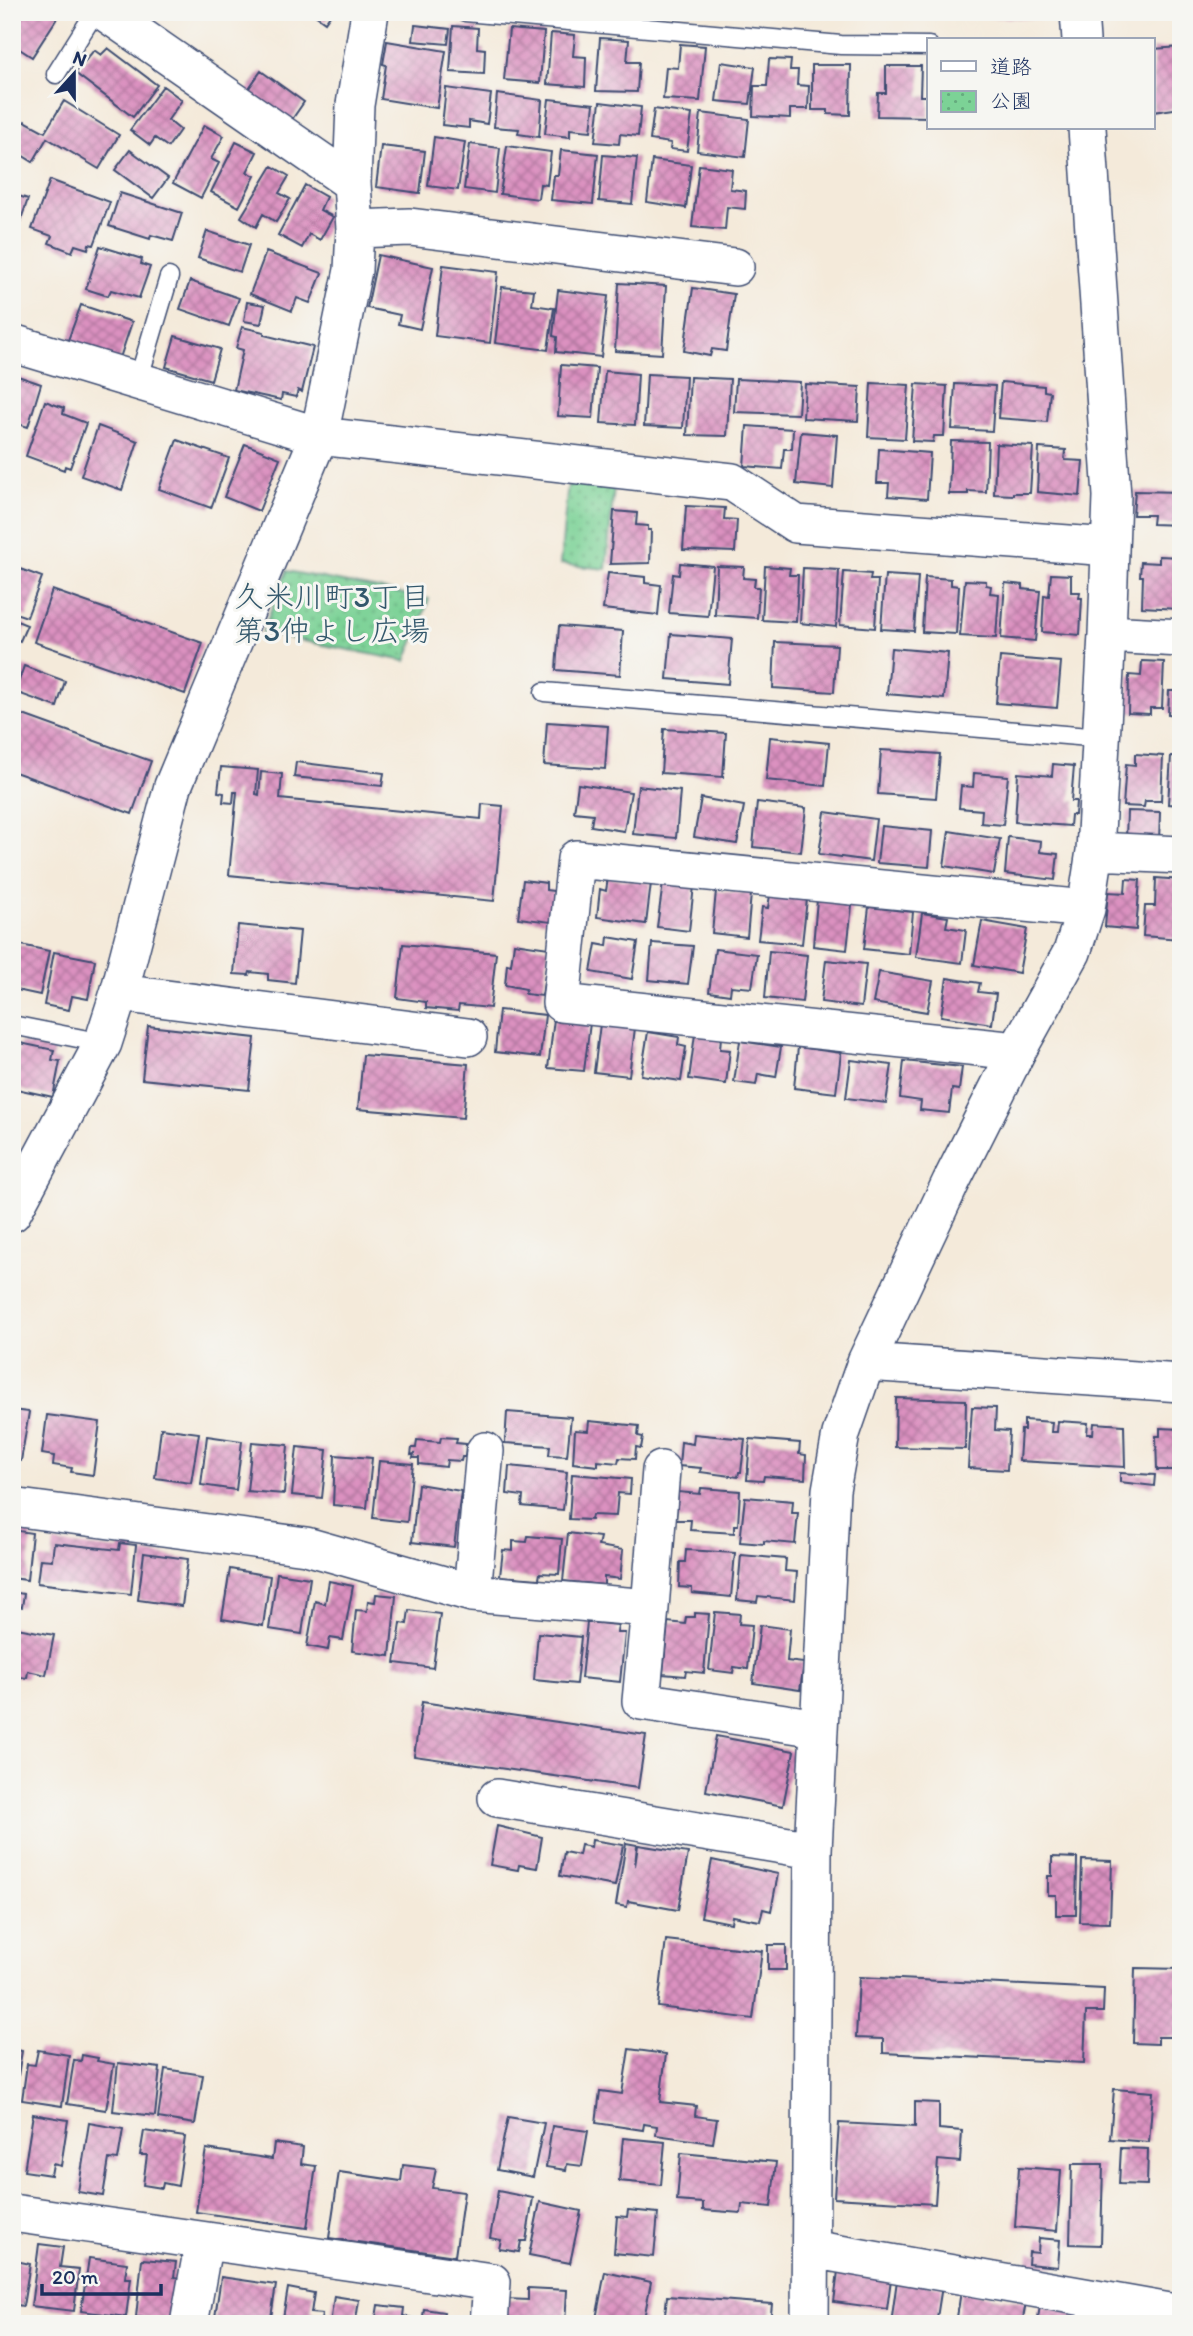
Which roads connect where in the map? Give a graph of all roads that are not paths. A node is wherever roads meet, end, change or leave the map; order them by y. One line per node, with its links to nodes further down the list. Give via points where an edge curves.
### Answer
1 (95, 12): 8 (lane)
2 (105, 12): 10 (street)
3 (370, 12): 10 (street, via 355,105)
4 (465, 12): 7 (lane, via 841,45)
5 (1079, 12): 6 (street)
6 (1081, 38)
7 (927, 46)
8 (56, 75)
9 (1087, 130): 17 (street, via 1112,496)
10 (352, 183): 11 (street)
11 (355, 229): 12 (street, via 410,227); 16 (street, via 353,270)
12 (735, 267)
13 (169, 278): 15 (lane)
14 (12, 343): 15 (street)
15 (138, 381): 16 (street)
16 (318, 436): 17 (street, via 732,482 796,524); 25 (street, via 173,786)
17 (1110, 547): 18 (street)
18 (1107, 634): 19 (street); 21 (street)
19 (1181, 638)
20 (544, 692): 21 (lane)
21 (1101, 738): 22 (street)
22 (1095, 851): 23 (street); 24 (street)
23 (1181, 855)
24 (1086, 909): 29 (street, via 1072,952); 29 (street, via 576,859 561,1003)
25 (119, 993): 27 (street); 28 (street)
26 (12, 1025): 28 (lane)
27 (468, 1037)
28 (103, 1044): 30 (street)
29 (1017, 1051): 31 (street)
30 (12, 1213)
31 (866, 1362): 32 (street); 38 (street, via 841,1434 831,1490)
32 (1181, 1383)
33 (485, 1451): 36 (street)
34 (661, 1470): 37 (street)
35 (12, 1507): 36 (street, via 306,1546)
36 (472, 1593): 37 (street)
37 (650, 1608): 38 (street, via 641,1700)
38 (818, 1728): 40 (street)
39 (497, 1798): 40 (street)
40 (813, 1850): 43 (street)
41 (12, 2213): 42 (street)
42 (204, 2241): 45 (street); 46 (street, via 492,2282)
43 (811, 2249): 44 (street); 47 (street)
44 (1181, 2314)
45 (189, 2324)
46 (489, 2324)
47 (810, 2324)

